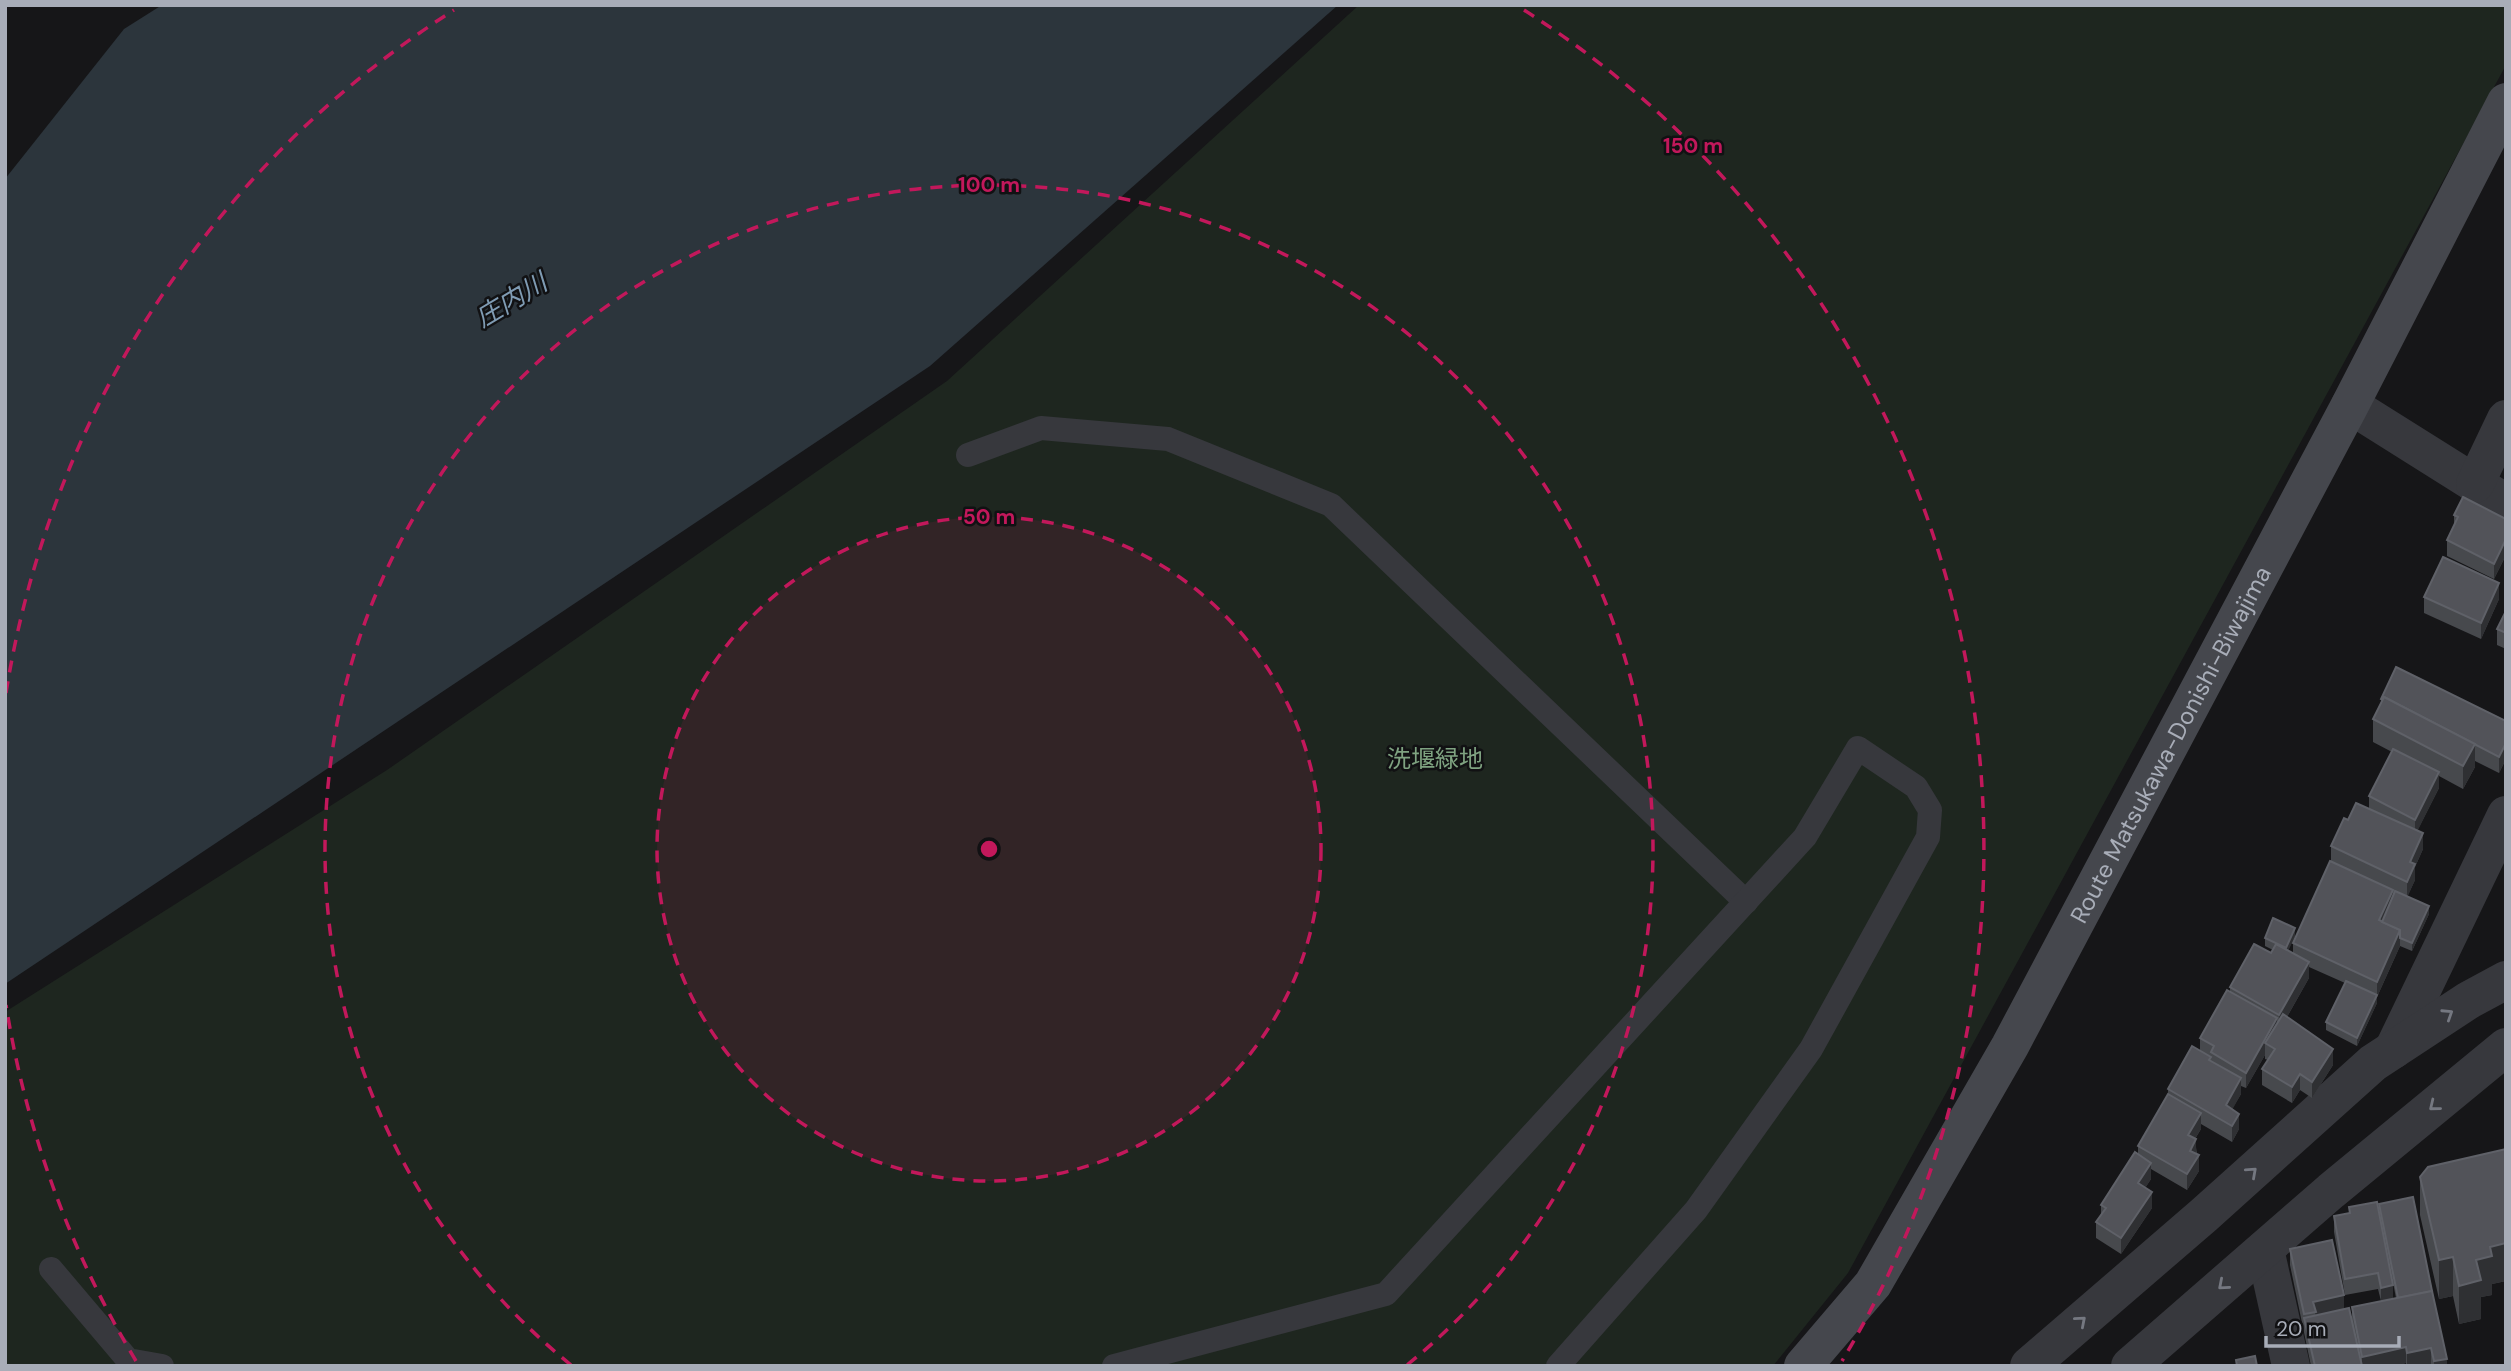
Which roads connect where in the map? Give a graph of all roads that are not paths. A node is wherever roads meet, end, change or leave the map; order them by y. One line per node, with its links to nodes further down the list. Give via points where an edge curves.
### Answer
1 (2506, 102): 2 (main road, Route Matsukawa-Donishi-Biwajima)
2 (2350, 405): 5 (street); 16 (main road, Route Matsukawa-Donishi-Biwajima, via 2003,1058 1874,1284)
3 (2506, 419): 5 (street)
4 (968, 455): 7 (lane, via 1041,428 1168,439 1331,505)
5 (2490, 494)
6 (2506, 815): 10 (street)
7 (1746, 902): 14 (lane, via 1386,1294); 15 (lane, via 1805,837 1858,748 1916,787 1930,810 1927,838 1811,1049 1696,1210)
8 (2506, 980): 10 (street, one-way to 8)
9 (2506, 1047): 11 (street, one-way to 11)
10 (2393, 1050): 17 (street, one-way to 10)
11 (2265, 1249): 18 (street, one-way to 18); 19 (street)
12 (51, 1269): 13 (lane, via 128,1360)
13 (162, 1366)
14 (1115, 1366)
15 (1558, 1366)
16 (1803, 1366)
17 (2029, 1366)
18 (2130, 1366)
19 (2291, 1366)

